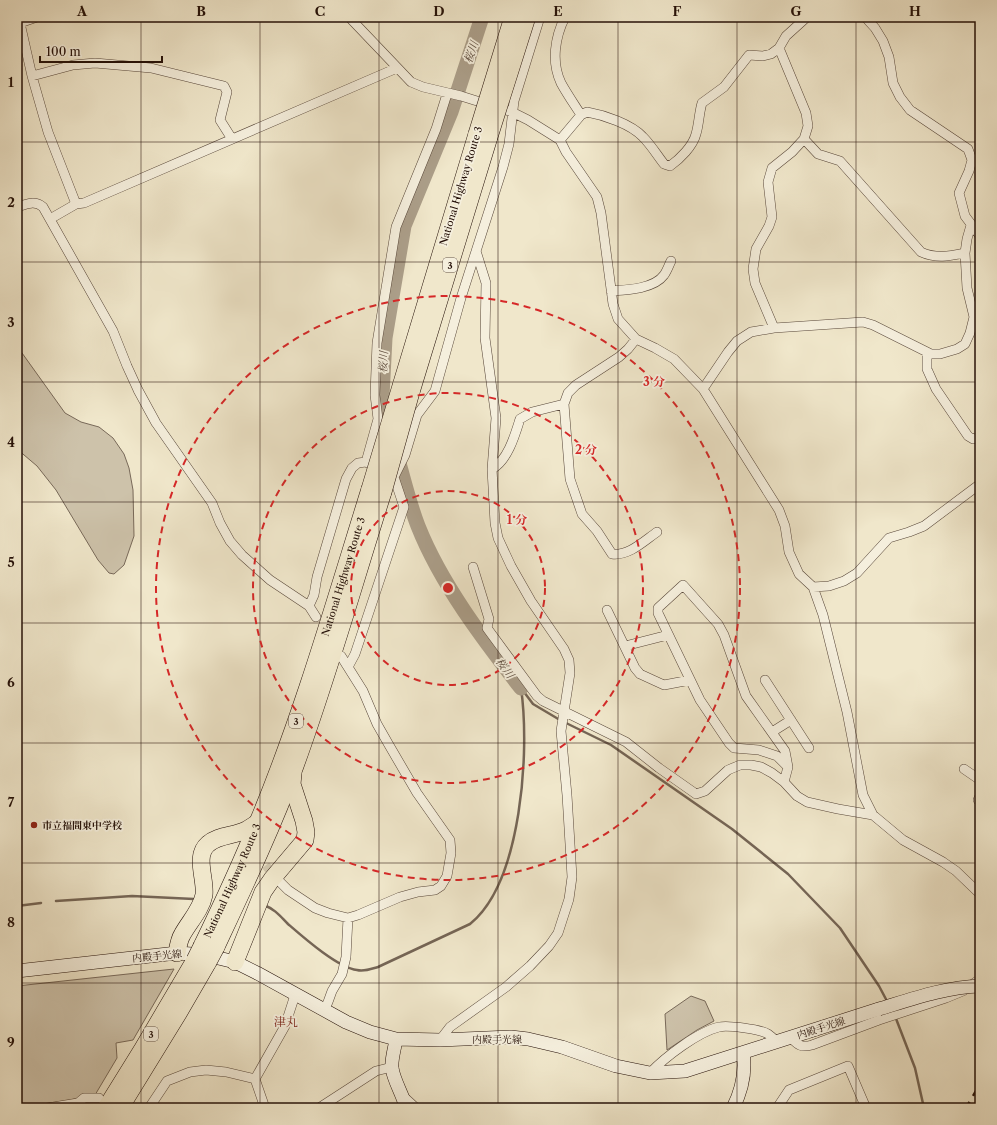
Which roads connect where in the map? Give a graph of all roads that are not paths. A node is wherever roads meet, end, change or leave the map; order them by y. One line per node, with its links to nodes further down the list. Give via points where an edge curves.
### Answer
1 (38, 17): 9 (street)
2 (349, 17): 11 (street)
3 (513, 17): 16 (highway, National Highway Route 3 / 3, bridge)
4 (527, 17): 16 (highway, National Highway Route 3 / 3, bridge)
5 (540, 17): 14 (street)
6 (565, 17): 15 (street, via 557,37 556,63 560,81)
7 (807, 17): 10 (street, via 786,36)
8 (865, 17): 23 (street, via 882,41 889,57 893,83 910,110 968,149 972,160 959,193 965,216)
9 (19, 23): 12 (street)
10 (779, 48): 15 (street, via 771,54 749,55 724,86 702,103 694,140 670,166 664,164 643,136 628,126 596,114 587,112); 18 (street, via 806,113 808,126)
11 (397, 68): 13 (street, via 411,82 423,88); 17 (street)
12 (32, 76): 17 (street, via 73,65 95,63 151,68 224,86 227,92 220,120); 20 (street, via 48,132)
13 (449, 94): 14 (street); 35 (street, via 396,227 375,343 375,395 378,419)
14 (512, 112): 19 (street); 25 (street, via 509,144)
15 (581, 115): 19 (street)
16 (483, 136): 39 (highway, National Highway Route 3 / 3, bridge)
17 (232, 139): 20 (street, via 84,203)
18 (804, 139): 26 (street, via 818,154 840,161 921,252 930,256); 29 (street, via 772,168 768,182 772,217 756,249 753,269 755,282)
19 (560, 140): 28 (street, via 597,197)
20 (76, 204): 22 (street)
21 (17, 207): 22 (street, via 39,204)
22 (50, 219): 43 (street, via 114,331 127,366 156,423 212,503 230,541 270,580)
23 (971, 225): 24 (street); 26 (street)
24 (980, 236)
25 (476, 252): 36 (street, via 486,283 485,338 496,418); 37 (street, via 435,391 417,415 405,455)
26 (965, 253): 31 (street, via 967,288 974,317 970,334 965,344 957,349 940,354)
27 (671, 260): 28 (street, via 664,276 656,282 639,288)
28 (611, 291): 30 (street, via 612,304 618,319)
29 (774, 328): 31 (street, via 863,322); 32 (street, via 752,332 737,342)
30 (636, 339): 32 (street, via 674,359); 33 (street, via 619,357 576,385 568,393)
31 (927, 354): 34 (street, via 926,369 936,389 968,436)
32 (702, 389): 42 (street, via 779,510 785,526 789,552 799,574)
33 (564, 404): 36 (street, via 532,412 520,419 503,459); 40 (street, via 570,479 586,520 597,530 612,554 619,555 630,550)
34 (980, 438)
35 (366, 462): 37 (street); 43 (street, via 358,463 352,468 346,479)
36 (492, 469): 52 (street, via 498,538 523,588 569,660 570,673)
37 (394, 477): 49 (street, via 404,507 355,654)
38 (980, 484): 42 (street, via 924,526 889,538 857,573 829,586)
39 (376, 490): 56 (highway, National Highway Route 3 / 3, via 329,664); 63 (highway, National Highway Route 3 / 3, via 282,762)
40 (657, 532)
41 (473, 567): 52 (street, via 489,619 487,628 537,696)
42 (813, 587): 61 (street, via 836,666 863,795)
43 (309, 606): 45 (street)
44 (607, 610): 47 (street)
45 (316, 617)
46 (668, 635): 47 (street); 50 (street); 54 (street, via 658,608 683,585 718,624 746,696)
47 (625, 646): 50 (street, via 640,674 664,685)
48 (341, 656): 49 (street)
49 (348, 667): 68 (street, via 417,793 450,840 451,853 448,876 441,886 434,890 400,896)
50 (690, 680): 57 (street, via 700,700 734,748 759,750 777,756)
51 (765, 680): 53 (street)
52 (564, 711): 60 (street, via 626,742 696,794 705,790 728,770 740,765 761,767); 79 (street, via 561,731 572,877 569,899 558,933 530,966 506,987 450,1027)
53 (791, 720): 54 (street); 55 (street)
54 (772, 732): 57 (street, via 784,751)
55 (809, 748)
56 (295, 766): 62 (highway, via 292,784); 63 (highway, National Highway Route 3 / 3)
57 (788, 767): 60 (street)
58 (964, 769): 59 (street)
59 (980, 780)
60 (784, 782): 61 (street, via 806,802)
61 (873, 815): 67 (street, via 903,840 956,871)
62 (304, 821): 63 (highway, via 285,810); 71 (highway, via 305,840 263,892)
63 (265, 822): 64 (highway, National Highway Route 3 / 3); 65 (highway, via 208,844 201,860); 70 (highway, National Highway Route 3 / 3, via 251,872)
64 (236, 872): 65 (highway, via 236,852 227,846 218,845 208,856 208,872); 70 (highway, National Highway Route 3 / 3)
65 (204, 878): 69 (highway, via 202,903 181,937)
66 (278, 880): 68 (street, via 315,908)
67 (980, 894)
68 (348, 918): 76 (street, via 346,957 342,974)
69 (177, 953): 71 (main road, 内殿手光線, via 206,955); 72 (main road, 内殿手光線)
70 (205, 954): 86 (highway, National Highway Route 3 / 3, via 142,1050); 90 (highway, National Highway Route 3 / 3, via 179,1012)
71 (235, 962): 75 (main road, 内殿手光線)
72 (17, 971)
73 (980, 979): 77 (street, via 963,991 946,998 812,1045 804,1047)
74 (980, 986): 77 (main road, 内殿手光線, bridge, via 939,992)
75 (295, 995): 76 (main road, 内殿手光線); 84 (street, via 285,1026)
76 (324, 1010): 78 (main road, 内殿手光線, via 352,1025)
77 (791, 1038): 80 (main road, 内殿手光線)
78 (396, 1039): 79 (main road, 内殿手光線); 82 (main road)
79 (440, 1040): 83 (main road, 内殿手光線, via 528,1039 562,1047 616,1066)
80 (777, 1042): 81 (main road, 内殿手光線); 83 (street, via 767,1033 748,1028 720,1026 683,1046 661,1061)
81 (743, 1053): 83 (main road, 内殿手光線, via 685,1070); 95 (main road, via 743,1082)
82 (392, 1067): 85 (main road); 93 (street, via 376,1072)
83 (650, 1073)
84 (255, 1079): 91 (street, via 226,1072 190,1072 167,1081); 92 (street)
85 (405, 1102): 94 (street)
86 (102, 1103): 87 (street, via 84,1098)
87 (76, 1105): 89 (street)
88 (864, 1107): 96 (street, via 848,1066 789,1090)
89 (47, 1108)
90 (120, 1108)
91 (149, 1108)
92 (265, 1108)
93 (319, 1108)
94 (416, 1108)
95 (733, 1108)
96 (777, 1108)

